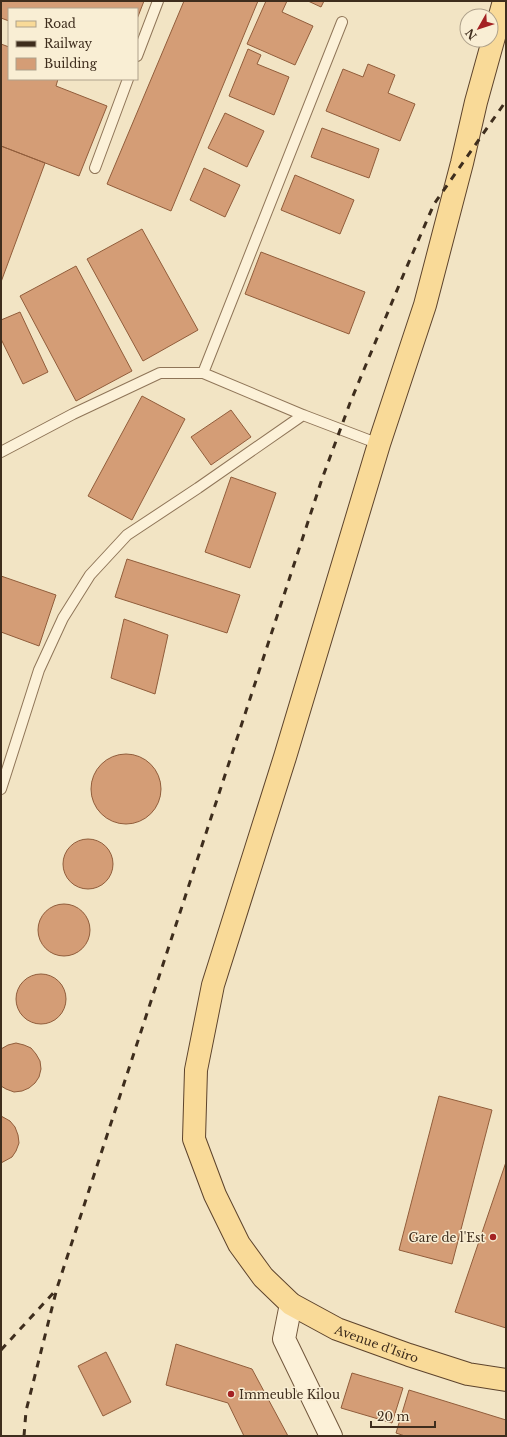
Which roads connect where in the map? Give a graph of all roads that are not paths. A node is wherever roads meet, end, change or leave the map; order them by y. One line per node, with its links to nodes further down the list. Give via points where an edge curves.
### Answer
1 (158, 1): 4 (lane)
2 (504, 1): 9 (main road, Avenue d'Isiro, via 425,305)
3 (342, 22): 7 (lane)
4 (138, 53)
5 (128, 80): 6 (lane)
6 (95, 168)
7 (203, 372): 8 (lane); 10 (lane, via 160,373)
8 (303, 415): 9 (lane); 11 (lane, via 127,536 90,575 63,618 39,670)
9 (379, 444): 12 (main road, Avenue d'Isiro, via 213,985 196,1070 194,1139 215,1195 239,1244 263,1277)
10 (1, 452)
11 (1, 789)
12 (291, 1304): 13 (main road, Avenue d'Isiro, via 337,1329 409,1355 468,1374); 14 (main road, via 284,1340)
13 (506, 1380)
14 (331, 1436)

